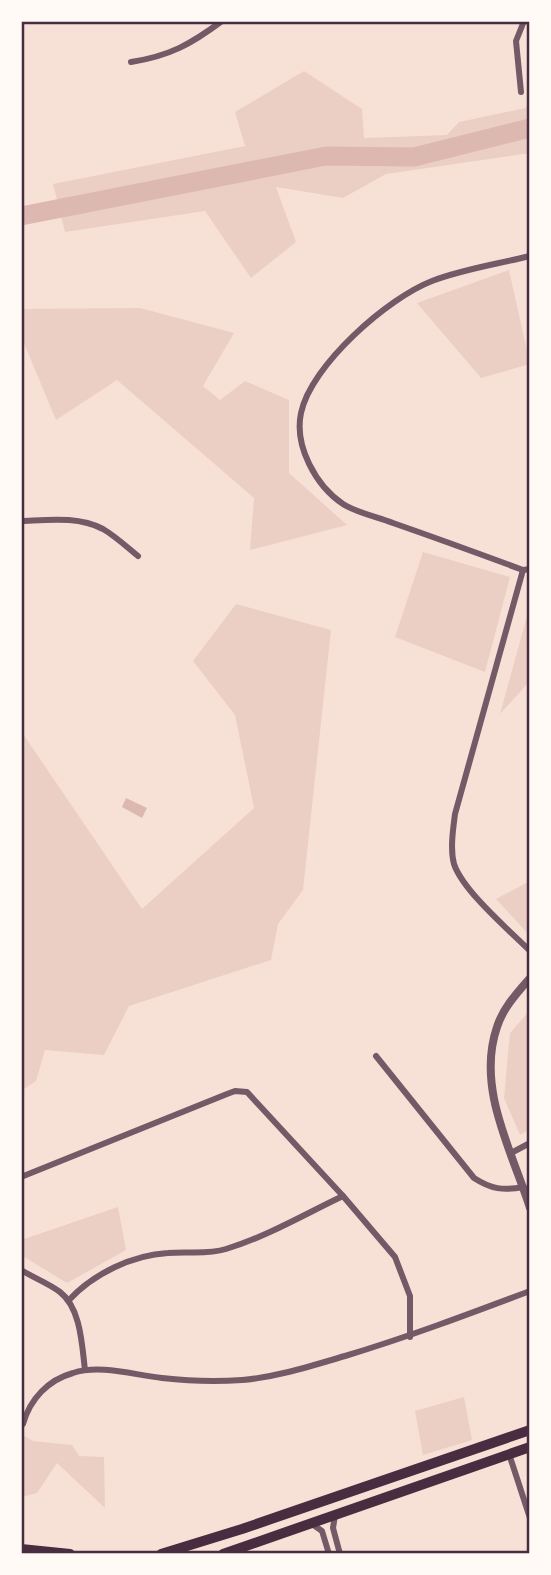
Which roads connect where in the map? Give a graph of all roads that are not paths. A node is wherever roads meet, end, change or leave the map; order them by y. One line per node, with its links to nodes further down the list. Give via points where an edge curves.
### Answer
1 (222, 21): 3 (street, via 181,48)
2 (524, 21): 4 (street, via 516,41)
3 (131, 62)
4 (521, 92)
5 (530, 256): 8 (street, via 432,281 397,299 346,342 320,374 302,410 299,429 320,484 345,505)
6 (21, 522): 7 (street, via 69,520 90,525)
7 (138, 556)
8 (526, 569): 9 (street, via 455,814 452,840 454,863 465,884)
9 (530, 951)
10 (530, 978): 13 (street, via 497,1027 491,1060 492,1096)
11 (376, 1056): 15 (street, via 474,1178 488,1188)
12 (530, 1143): 13 (street)
13 (510, 1153): 15 (street)
14 (21, 1177): 16 (street, via 241,1091 258,1101)
15 (524, 1188): 17 (street)
16 (343, 1196): 20 (street, via 228,1249 134,1260 92,1280); 21 (street, via 400,1268 410,1296)
17 (530, 1208)
18 (21, 1270): 20 (street)
19 (530, 1291): 21 (street)
20 (69, 1300): 22 (street)
21 (410, 1337): 22 (street, via 303,1369 243,1380 195,1381)
22 (85, 1370): 23 (street, via 50,1383)
23 (23, 1423)
24 (530, 1429): 32 (highway)
25 (530, 1447): 26 (highway)
26 (509, 1454): 27 (highway); 28 (street)
27 (336, 1514): 29 (highway); 35 (street, via 333,1528)
28 (530, 1518)
29 (311, 1523): 33 (highway); 34 (street, via 322,1531)
30 (21, 1549): 31 (highway)
31 (70, 1554)
32 (161, 1554)
33 (223, 1554)
34 (329, 1554)
35 (340, 1554)

